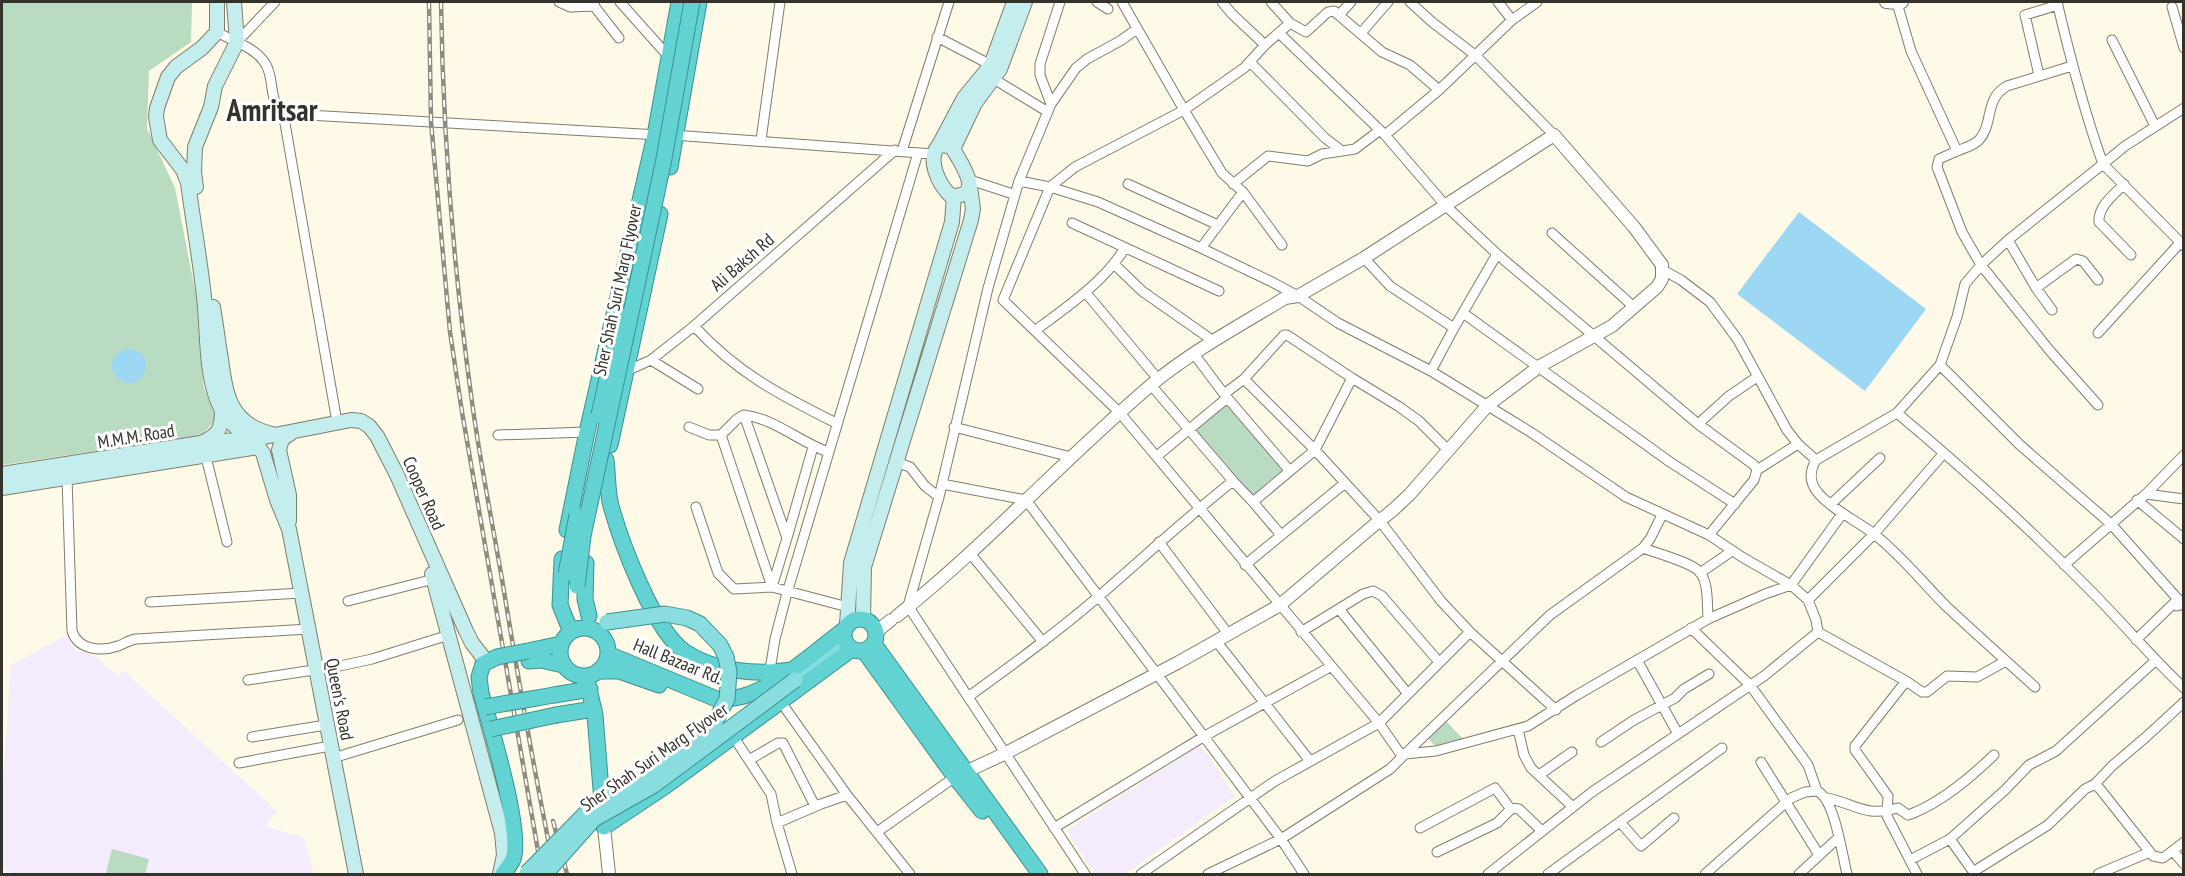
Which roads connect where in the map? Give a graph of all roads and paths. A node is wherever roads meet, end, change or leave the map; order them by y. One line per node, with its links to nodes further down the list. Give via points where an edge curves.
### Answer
1 (217, 2): 33 (main road)
2 (234, 2): 39 (main road)
3 (275, 2): 39 (street)
4 (559, 2): 26 (street, via 570,7)
5 (620, 2): 43 (street)
6 (679, 2): 43 (highway)
7 (684, 2): 201 (highway, Sher Shah Suri Marg Flyover, bridge, via 655,163 578,510)
8 (692, 2): 202 (highway, Sher Shah Suri Marg Flyover, bridge, via 663,164 583,536 577,586 579,601)
9 (699, 2): 56 (highway)
10 (780, 2): 58 (street)
11 (949, 2): 36 (street)
12 (1014, 2): 46 (main road)
13 (1025, 2): 46 (main road, via 1004,59)
14 (1059, 2): 49 (street, via 1040,64)
15 (1097, 2): 28 (street)
16 (1122, 2): 32 (street)
17 (1222, 2): 40 (street)
18 (1271, 2): 31 (street)
19 (1351, 2): 29 (street)
20 (1388, 2): 35 (street)
21 (1410, 2): 42 (street)
22 (1498, 2): 30 (street)
23 (1537, 2): 30 (street)
24 (1895, 2): 62 (street, via 1911,51)
25 (2058, 3): 45 (street); 47 (street, via 2025,15)
26 (593, 4): 37 (street)
27 (2172, 7): 41 (street)
28 (1108, 9)
29 (1339, 15): 31 (street, via 1330,11 1307,32); 35 (street)
30 (1512, 21): 42 (street)
31 (1290, 23): 34 (street)
32 (1137, 29): 49 (street, via 1081,63); 51 (street)
33 (217, 32): 39 (street); 120 (main road, via 168,77 156,117 160,140 188,183 210,369)
34 (1279, 33): 40 (street); 54 (street)
35 (1360, 33): 48 (street, via 1382,52 1410,65)
36 (938, 37): 46 (street); 60 (street)
37 (619, 38)
38 (2112, 40): 53 (street)
39 (237, 42): 52 (street, via 265,63 276,105); 132 (main road, via 215,86 195,147 194,172 227,396 242,420 259,431)
40 (1265, 45): 44 (street)
41 (2184, 48)
42 (1475, 55): 48 (street); 57 (street)
43 (669, 57): 55 (highway)
44 (1250, 62): 51 (street); 61 (street, via 1324,138)
45 (2072, 66): 47 (street); 64 (street)
46 (990, 72): 49 (street); 59 (main road, via 964,98)
47 (2039, 75): 62 (street, via 1999,90 1980,139)
48 (1439, 90): 54 (street)
49 (1050, 108): 65 (street)
50 (2184, 108): 53 (street)
51 (1184, 110): 68 (street); 70 (street, via 1075,167)
52 (283, 112): 55 (street); 124 (street)
53 (2155, 126): 64 (street)
54 (1383, 132): 61 (street, via 1355,149); 74 (street)
55 (655, 135): 56 (street); 113 (highway)
56 (676, 135): 58 (street); 109 (highway)
57 (1554, 135): 74 (street); 88 (street, via 1634,227)
58 (761, 140): 60 (street)
59 (942, 149): 63 (street); 66 (main road); 73 (main road, via 934,167 947,192)
60 (898, 150): 63 (street); 99 (street, Ali Baksh Rd)
61 (1342, 151): 68 (street, via 1322,153 1308,161 1268,156)
62 (1957, 151): 87 (street, via 1939,159 1937,167 1962,232)
63 (918, 153): 125 (street)
64 (2103, 164): 69 (street); 78 (street)
65 (1018, 180): 70 (street); 72 (street)
66 (970, 184): 72 (street); 73 (main road, via 964,194); 149 (main road, via 971,220)
67 (1128, 184): 76 (street)
68 (1233, 184): 71 (street)
69 (2124, 184): 80 (street); 84 (street, via 2102,208 2099,222)
70 (1050, 187): 82 (street, via 1098,202); 95 (street)
71 (1243, 192): 76 (street); 79 (street)
72 (1013, 194): 90 (street)
73 (954, 197): 199 (main road, via 952,222 851,563)
74 (1446, 206): 83 (street); 85 (street)
75 (1072, 223): 81 (street)
76 (1218, 225): 82 (street)
77 (1552, 233): 96 (street)
78 (2008, 240): 87 (street); 91 (street)
79 (1282, 245)
80 (2182, 245): 102 (street)
81 (1125, 248): 86 (street); 92 (street)
82 (1201, 248): 94 (street)
83 (1497, 254): 98 (street); 103 (street)
84 (2131, 255)
85 (1364, 258): 94 (street); 100 (street, via 1390,286)
86 (1115, 265): 93 (street); 104 (street, via 1142,291)
87 (1981, 265): 107 (street, via 1965,284); 119 (street)
88 (1663, 270): 96 (street, via 1657,287); 111 (street, via 1710,303 1738,340)
89 (2098, 280): 91 (street, via 2083,261 2076,259)
90 (988, 288): 95 (street); 128 (street)
91 (2036, 288): 97 (street)
92 (1219, 291)
93 (1086, 293): 101 (street); 115 (street)
94 (1298, 296): 104 (street, via 1285,298); 110 (street, via 1338,323)
95 (1004, 300): 101 (street)
96 (1635, 308): 103 (street)
97 (2052, 310)
98 (1462, 313): 100 (street); 108 (street)
99 (694, 326): 106 (street, Ali Baksh Rd); 125 (street, via 725,356 777,394)
100 (1454, 328): 110 (street)
101 (1036, 330): 122 (street)
102 (2098, 333)
103 (1593, 337): 108 (street); 126 (street)
104 (1212, 340): 105 (street)
105 (1194, 354): 115 (street); 117 (street)
106 (651, 360): 109 (street, Ali Baksh Rd); 116 (street)
107 (1940, 365): 121 (street); 171 (street, via 2020,445)
108 (1540, 366): 118 (street); 164 (street)
109 (627, 371): 113 (street, Ali Baksh Rd); 147 (highway)
110 (1431, 371): 118 (street)
111 (1757, 376): 126 (street); 136 (street)
112 (1352, 378): 114 (street, via 1285,335); 139 (street); 140 (street, via 1398,406)
113 (599, 379): 131 (highway)
114 (1244, 379): 117 (street); 139 (street)
115 (1155, 382): 122 (street); 129 (street)
116 (698, 389)
117 (1226, 396): 129 (street); 150 (street)
118 (1488, 405): 140 (street); 169 (street, via 1608,487)
119 (2098, 405)
120 (222, 410): 135 (main road, via 230,423); 138 (main road, via 219,431)
121 (1897, 412): 142 (street); 148 (street)
122 (1120, 413): 144 (street); 145 (street)
123 (744, 416): 134 (street); 137 (street, via 759,418); 177 (street)
124 (337, 422): 130 (main road, Cooper Road); 173 (main road, Cooper Road, via 361,421 377,436)
125 (836, 423): 141 (street)
126 (1698, 424): 151 (street)
127 (689, 427): 134 (street)
128 (954, 427): 145 (street); 156 (street)
129 (1190, 429): 144 (street); 154 (street)
130 (294, 431): 132 (main road, Cooper Road); 172 (main road, Queen's Road, via 282,439 279,450 289,495)
131 (587, 432): 133 (street); 201 (highway, via 562,563)
132 (277, 435): 135 (main road, M.M.M. Road)
133 (498, 435)
134 (721, 435): 189 (street)
135 (254, 443): 138 (main road, M.M.M. Road); 172 (main road, Queen's Road, via 267,461)
136 (1798, 444): 148 (street); 151 (street)
137 (813, 447): 141 (street); 177 (street)
138 (204, 450): 152 (main road, M.M.M. Road); 153 (main road, M.M.M. Road); 179 (street)
139 (1315, 450): 150 (street); 155 (street)
140 (1448, 450): 170 (street)
141 (828, 452): 190 (street)
142 (1944, 453): 174 (street); 184 (street)
143 (2184, 455): 158 (street)
144 (1157, 456): 167 (street)
145 (1071, 457): 161 (street)
146 (1880, 458): 165 (street)
147 (606, 460): 202 (highway, via 586,562 585,599); 232 (highway, via 611,506 638,581 661,625 684,651 707,662)
148 (1816, 460): 165 (street, via 1811,481)
149 (896, 462): 159 (street, via 910,467); 203 (main road, via 864,567)
150 (1289, 470): 163 (street)
151 (1757, 470): 164 (street, via 1754,480)
152 (2, 474)
153 (68, 478): 157 (main road, M.M.M. Road); 206 (street, via 72,631 81,645 114,648 136,639)
154 (1233, 481): 163 (street); 167 (street)
155 (1345, 483): 170 (street); 176 (street)
156 (942, 484): 159 (street); 161 (street)
157 (2, 488)
158 (2146, 494): 160 (street); 162 (street)
159 (939, 497): 198 (street)
160 (2184, 499)
161 (1026, 500): 183 (street); 192 (street)
162 (2138, 500): 171 (street); 178 (street)
163 (1253, 502): 176 (street)
164 (1734, 504): 175 (street)
165 (1831, 504): 168 (street)
166 (696, 507): 189 (street, via 718,573 734,589)
167 (1198, 509): 180 (street); 185 (street)
168 (1842, 514): 174 (street); 188 (street)
169 (1662, 515): 175 (street); 181 (street)
170 (1380, 521): 197 (street); 209 (street, via 1441,601)
171 (2111, 524): 184 (street); 194 (street)
172 (288, 529): 191 (main road, Queen's Road)
173 (421, 531): 187 (main road); 219 (main road, Cooper Road, via 469,637)
174 (1874, 534): 193 (street); 222 (street)
175 (1709, 535): 182 (street)
176 (1281, 536): 185 (street)
177 (787, 538): 189 (street)
178 (2184, 539)
179 (227, 542)
180 (1159, 542): 192 (street); 212 (street)
181 (1642, 548): 186 (street); 221 (street, via 1550,615)
182 (1732, 551): 186 (street); 188 (street)
183 (969, 552): 198 (street); 215 (street)
184 (2064, 564): 214 (street)
185 (1245, 565): 197 (street)
186 (1700, 573): 204 (street)
187 (434, 579): 195 (street); 211 (main road)
188 (1791, 585): 193 (street); 204 (street)
189 (772, 587): 190 (street)
190 (787, 592): 199 (street); 232 (street)
191 (302, 593): 196 (street); 206 (main road, Queen's Road)
192 (1098, 597): 215 (street); 228 (street)
193 (1808, 600): 210 (street)
194 (2181, 600): 214 (street)
195 (348, 601)
196 (150, 602)
197 (1280, 605): 208 (street); 212 (street)
198 (908, 606): 213 (street); 239 (street)
199 (848, 607): 213 (main road)
200 (1338, 609): 208 (street); 224 (street, via 1368,591 1378,593); 238 (street)
201 (563, 613): 207 (highway)
202 (589, 616): 300 (main road, Sher Shah Suri Marg Flyover, bridge, via 607,621 665,614 700,624 716,639 726,657 728,699 698,739 588,811)
203 (864, 619): 213 (highway, via 851,621)
204 (1708, 619): 205 (street)
205 (1691, 628): 220 (street); 235 (street)
206 (309, 629): 227 (main road, Queen's Road)
207 (571, 632): 216 (highway); 217 (highway, via 583,628 598,632)
208 (1301, 632): 226 (street)
209 (1470, 632): 221 (street); 224 (street)
210 (1818, 632): 234 (street); 235 (street)
211 (449, 635): 227 (street, via 372,659); 299 (main road, via 501,833)
212 (1223, 638): 228 (street); 242 (street)
213 (857, 639): 230 (main road, Sher Shah Suri Marg Flyover); 241 (highway); 267 (highway)
214 (2136, 640): 223 (street)
215 (1042, 642): 239 (street)
216 (561, 644): 218 (highway); 225 (highway)
217 (608, 654): 231 (highway); 232 (highway, Hall Bazaar Rd., via 719,700 748,695)
218 (529, 656): 219 (highway, bridge); 225 (highway)
219 (494, 660): 240 (highway, via 479,677)
220 (1638, 660): 244 (street); 246 (street)
221 (1503, 661): 246 (street); 261 (street)
222 (2006, 661): 234 (street, via 1977,677 1947,676 1927,692); 236 (street)
223 (2155, 661): 237 (street); 289 (street, via 2056,751 2029,765)
224 (1439, 662): 238 (street)
225 (563, 665): 231 (highway, via 575,675)
226 (1330, 666): 242 (street); 248 (street)
227 (316, 670): 233 (street); 249 (main road, Queen's Road)
228 (1156, 674): 254 (street); 260 (street)
229 (1709, 674): 244 (street)
230 (793, 675): 232 (highway, Hall Bazaar Rd.); 301 (main road, Sher Shah Suri Marg Flyover, bridge, via 654,784 594,819)
231 (591, 679): 240 (highway, Hall Bazaar Rd., bridge, via 554,694); 245 (highway); 255 (highway, Hall Bazaar Rd., via 619,671 713,707)
232 (769, 679): 241 (street)
233 (248, 680)
234 (1906, 681): 278 (street, via 1854,746 1888,796)
235 (1750, 685): 252 (street); 270 (street, via 1808,765)
236 (2035, 687)
237 (2184, 688)
238 (1408, 694): 248 (street)
239 (968, 697): 260 (street)
240 (483, 700): 250 (highway)
241 (780, 702): 255 (highway); 271 (street)
242 (1264, 702): 254 (street); 264 (street)
243 (2184, 702): 269 (street)
244 (1663, 705): 252 (street); 256 (street)
245 (594, 709): 250 (highway, bridge); 282 (highway)
246 (1556, 710): 251 (street)
247 (458, 720): 258 (street)
248 (1379, 723): 261 (street, via 1396,750); 264 (street)
249 (326, 725): 253 (street); 258 (main road, Queen's Road)
250 (491, 729): 297 (highway, via 513,822)
251 (1518, 729): 261 (street, via 1436,751); 268 (street, via 1527,762)
252 (1678, 734): 276 (street)
253 (252, 736)
254 (1203, 737): 273 (street); 283 (street)
255 (728, 739): 263 (street); 282 (highway, via 667,786)
256 (1601, 742)
257 (1722, 748): 280 (street)
258 (332, 752): 266 (street); 298 (main road, Queen's Road)
259 (1572, 752): 268 (street)
260 (1004, 754): 267 (street); 283 (street)
261 (1405, 754): 288 (street, via 1390,769)
262 (1994, 755): 278 (street, via 1929,806 1908,815 1898,808)
263 (749, 760): 275 (street, via 778,743 785,744); 281 (street, via 771,794)
264 (1310, 761): 273 (street)
265 (1761, 762): 274 (street)
266 (239, 763)
267 (960, 774): 286 (street); 305 (highway); 306 (highway)
268 (1539, 776): 276 (street)
269 (2095, 784): 289 (street, via 2049,825 1976,870 1967,865); 293 (street)
270 (1817, 791): 272 (street); 274 (street, via 1799,794)
271 (847, 795): 275 (street); 286 (street)
272 (1827, 798): 278 (street, via 1868,812); 287 (street)
273 (1249, 799): 288 (street); 308 (street)
274 (1786, 802): 294 (street); 313 (street)
275 (815, 806): 281 (street)
276 (1573, 807): 285 (street)
277 (1511, 810): 284 (street, via 1495,788); 285 (street, via 1519,809); 292 (street, via 1497,823)
278 (1886, 812): 295 (street)
279 (1674, 818): 280 (street, via 1641,846)
280 (1620, 822): 312 (street)
281 (777, 823): 303 (street)
282 (604, 827): 302 (street)
283 (1054, 828): 307 (street)
284 (1420, 828)
285 (1542, 831): 311 (street)
286 (877, 832): 304 (street)
287 (1838, 838): 294 (street); 315 (street)
288 (1281, 839): 309 (street); 310 (street)
289 (1950, 839): 295 (street)
290 (2184, 842): 291 (street)
291 (2173, 851): 293 (street, via 2163,858); 296 (street)
292 (1437, 852)
293 (2150, 852): 317 (street)
294 (1819, 855): 314 (street)
295 (1910, 860): 316 (street)
296 (2184, 864)
297 (513, 865): 299 (highway)
298 (356, 874)
299 (501, 874)
300 (526, 874)
301 (545, 874)
302 (609, 874)
303 (792, 874)
304 (910, 874)
305 (1027, 874)
306 (1040, 874)
307 (1084, 874)
308 (1141, 874)
309 (1208, 874)
310 (1304, 874)
311 (1488, 874)
312 (1548, 874)
313 (1705, 874)
314 (1799, 874)
315 (1847, 874)
316 (1917, 874)
317 (2098, 874)

